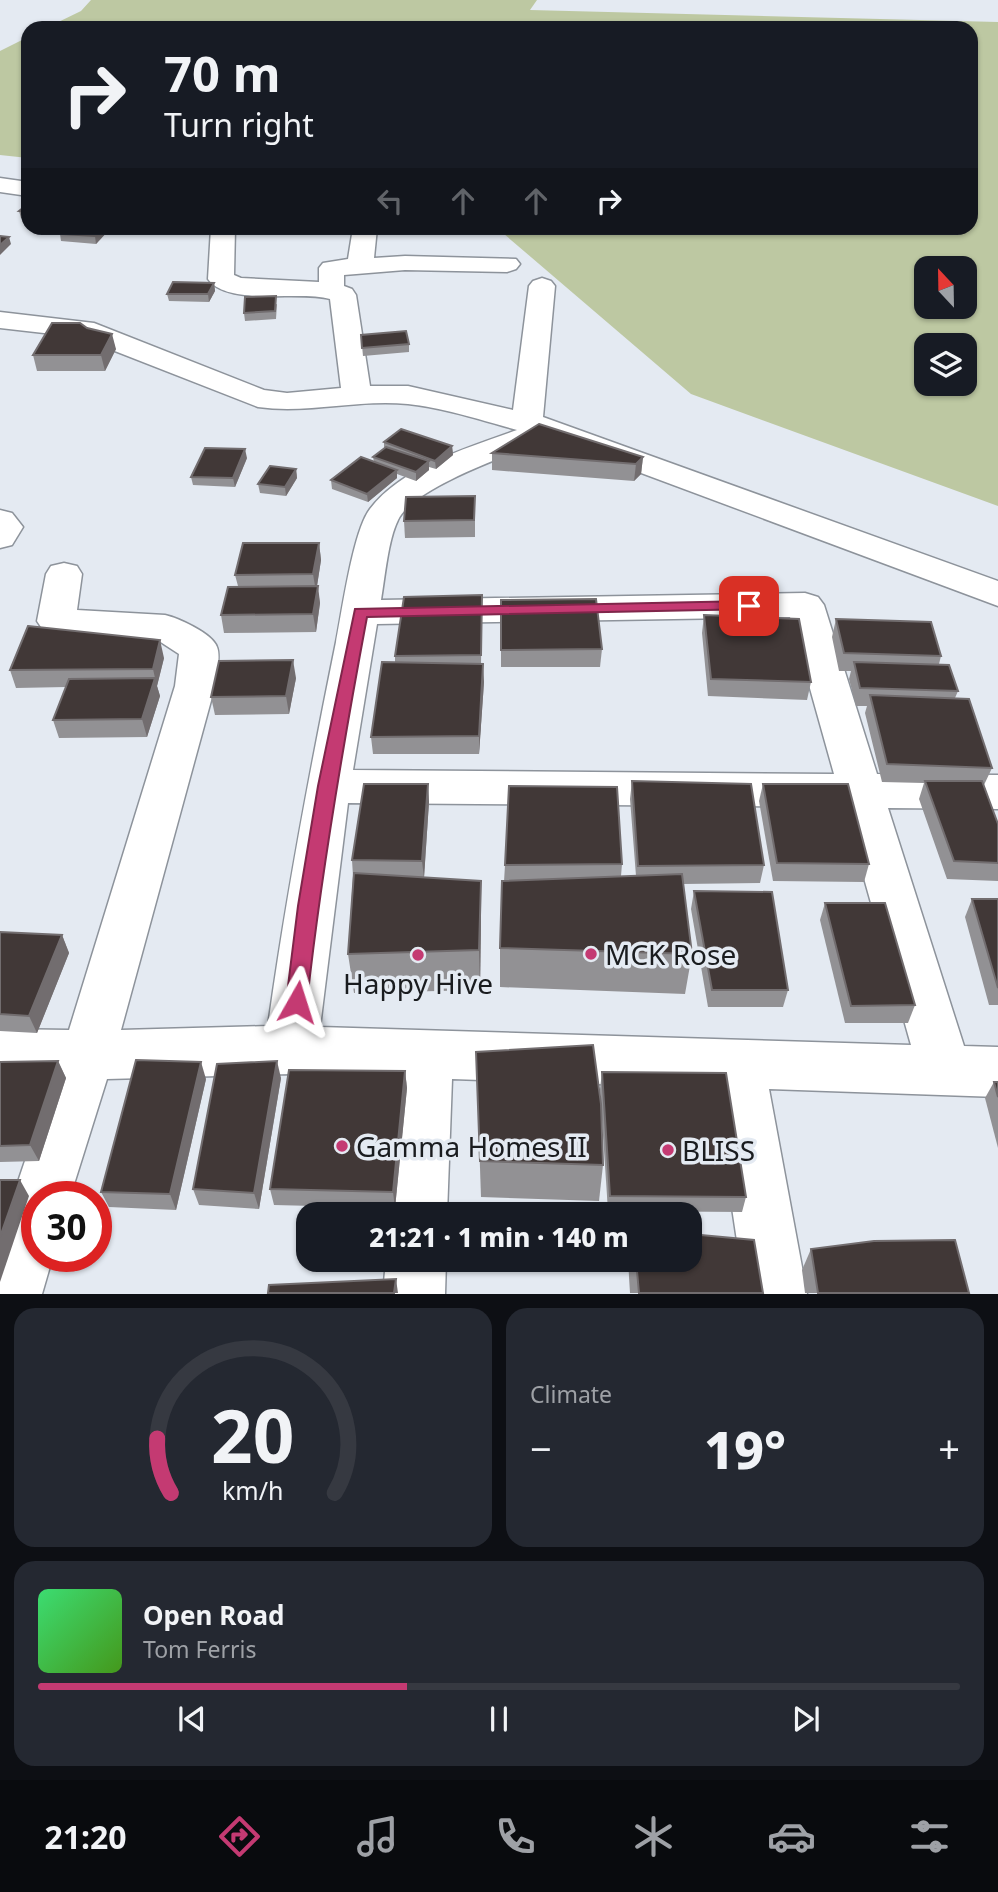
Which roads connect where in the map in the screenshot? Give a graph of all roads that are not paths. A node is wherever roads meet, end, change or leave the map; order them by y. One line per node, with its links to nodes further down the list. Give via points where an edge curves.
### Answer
1 (0, 185): 2 (street)
2 (21, 188)
3 (223, 235): 8 (street, via 221,279 236,286)
4 (364, 235): 6 (street)
5 (507, 264): 6 (street)
6 (360, 266): 8 (street, via 332,268)
7 (542, 286): 11 (street)
8 (331, 290): 10 (street, via 343,295)
9 (0, 320): 10 (street, via 84,329 258,398 287,402)
10 (357, 396): 11 (street, via 408,394)
11 (539, 425): 15 (street); 16 (street, via 399,498 382,517)
12 (0, 520): 13 (street, via 6,527)
13 (0, 538)
14 (64, 575): 22 (street, via 55,621 165,627 199,649 195,685)
15 (998, 594)
16 (360, 612): 17 (street); 18 (street, via 805,605)
17 (327, 786): 18 (street); 20 (street)
18 (862, 791): 19 (street); 25 (street)
19 (998, 792)
20 (291, 1050): 22 (street); 23 (street)
21 (0, 1053): 22 (street)
22 (88, 1055): 27 (street)
23 (426, 1055): 24 (street); 28 (street)
24 (737, 1062): 25 (street); 33 (street)
25 (946, 1072): 26 (street)
26 (998, 1072)
27 (46, 1181)
28 (419, 1202)
29 (21, 1261): 31 (street)
30 (415, 1272): 32 (street)
31 (11, 1293)
32 (414, 1293)
33 (776, 1293)

